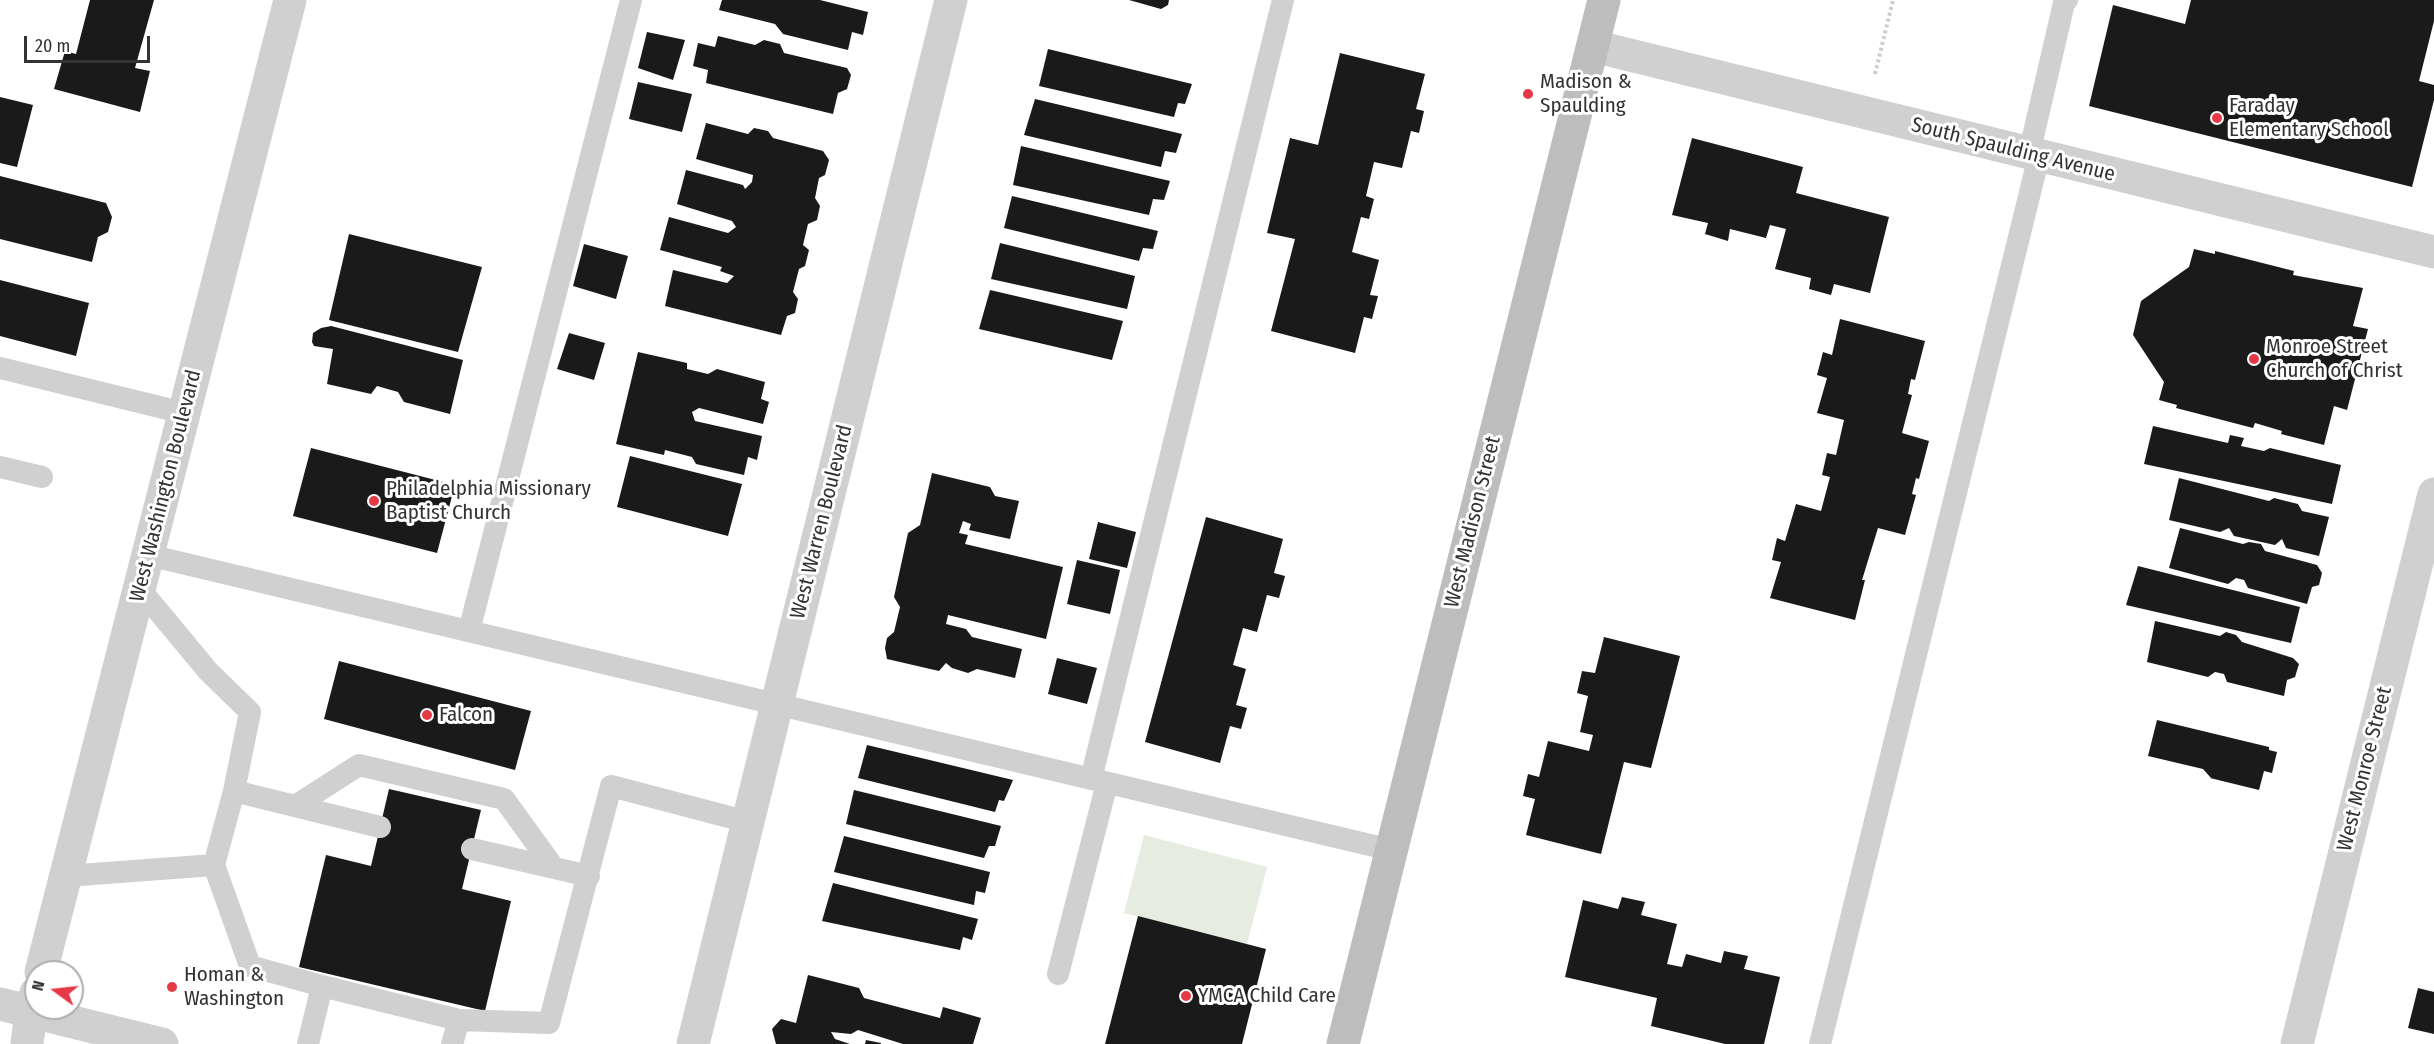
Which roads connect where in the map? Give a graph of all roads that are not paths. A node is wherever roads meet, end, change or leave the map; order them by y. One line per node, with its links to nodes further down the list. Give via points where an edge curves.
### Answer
1 (290, 0): 11 (street, West Washington Boulevard)
2 (631, 0): 17 (lane)
3 (951, 0): 18 (street, West Warren Boulevard)
4 (1283, 0): 19 (lane)
5 (1604, 0): 7 (main road, West Madison Street)
6 (2067, 0): 8 (lane)
7 (1593, 46): 8 (street, South Spaulding Avenue); 25 (main road, West Madison Street)
8 (2034, 155): 9 (street, South Spaulding Avenue); 42 (lane)
9 (2434, 252)
10 (0, 368): 11 (lane)
11 (184, 413): 15 (street, West Washington Boulevard)
12 (0, 467): 13 (lane)
13 (42, 477)
14 (2434, 494): 43 (street, West Monroe Street)
15 (148, 555): 16 (street, West Washington Boulevard); 17 (lane)
16 (139, 588): 20 (lane, via 208,671 250,712); 28 (street, West Washington Boulevard)
17 (469, 631): 18 (lane)
18 (777, 704): 19 (lane); 22 (street, West Warren Boulevard)
19 (1099, 781): 25 (lane); 31 (lane)
20 (234, 791): 21 (lane); 26 (lane)
21 (295, 806): 23 (lane); 27 (lane, via 359,765 504,800)
22 (748, 822): 29 (lane, via 611,786); 40 (street, West Warren Boulevard)
23 (380, 827)
24 (472, 849): 27 (lane)
25 (1391, 850): 41 (main road, West Madison Street)
26 (214, 865): 28 (lane); 32 (lane, via 250,966)
27 (554, 868): 29 (lane)
28 (66, 876): 30 (street, West Washington Boulevard)
29 (589, 876): 34 (lane, via 549,1023)
30 (44, 960)
31 (1058, 974)
32 (322, 986): 34 (lane, via 357,987 416,1002); 38 (lane)
33 (22, 1003): 35 (lane); 36 (street); 37 (street)
34 (459, 1020): 39 (lane)
35 (18, 1044)
36 (27, 1044)
37 (162, 1044)
38 (308, 1044)
39 (453, 1044)
40 (693, 1044)
41 (1343, 1044)
42 (1820, 1044)
43 (2297, 1044)

